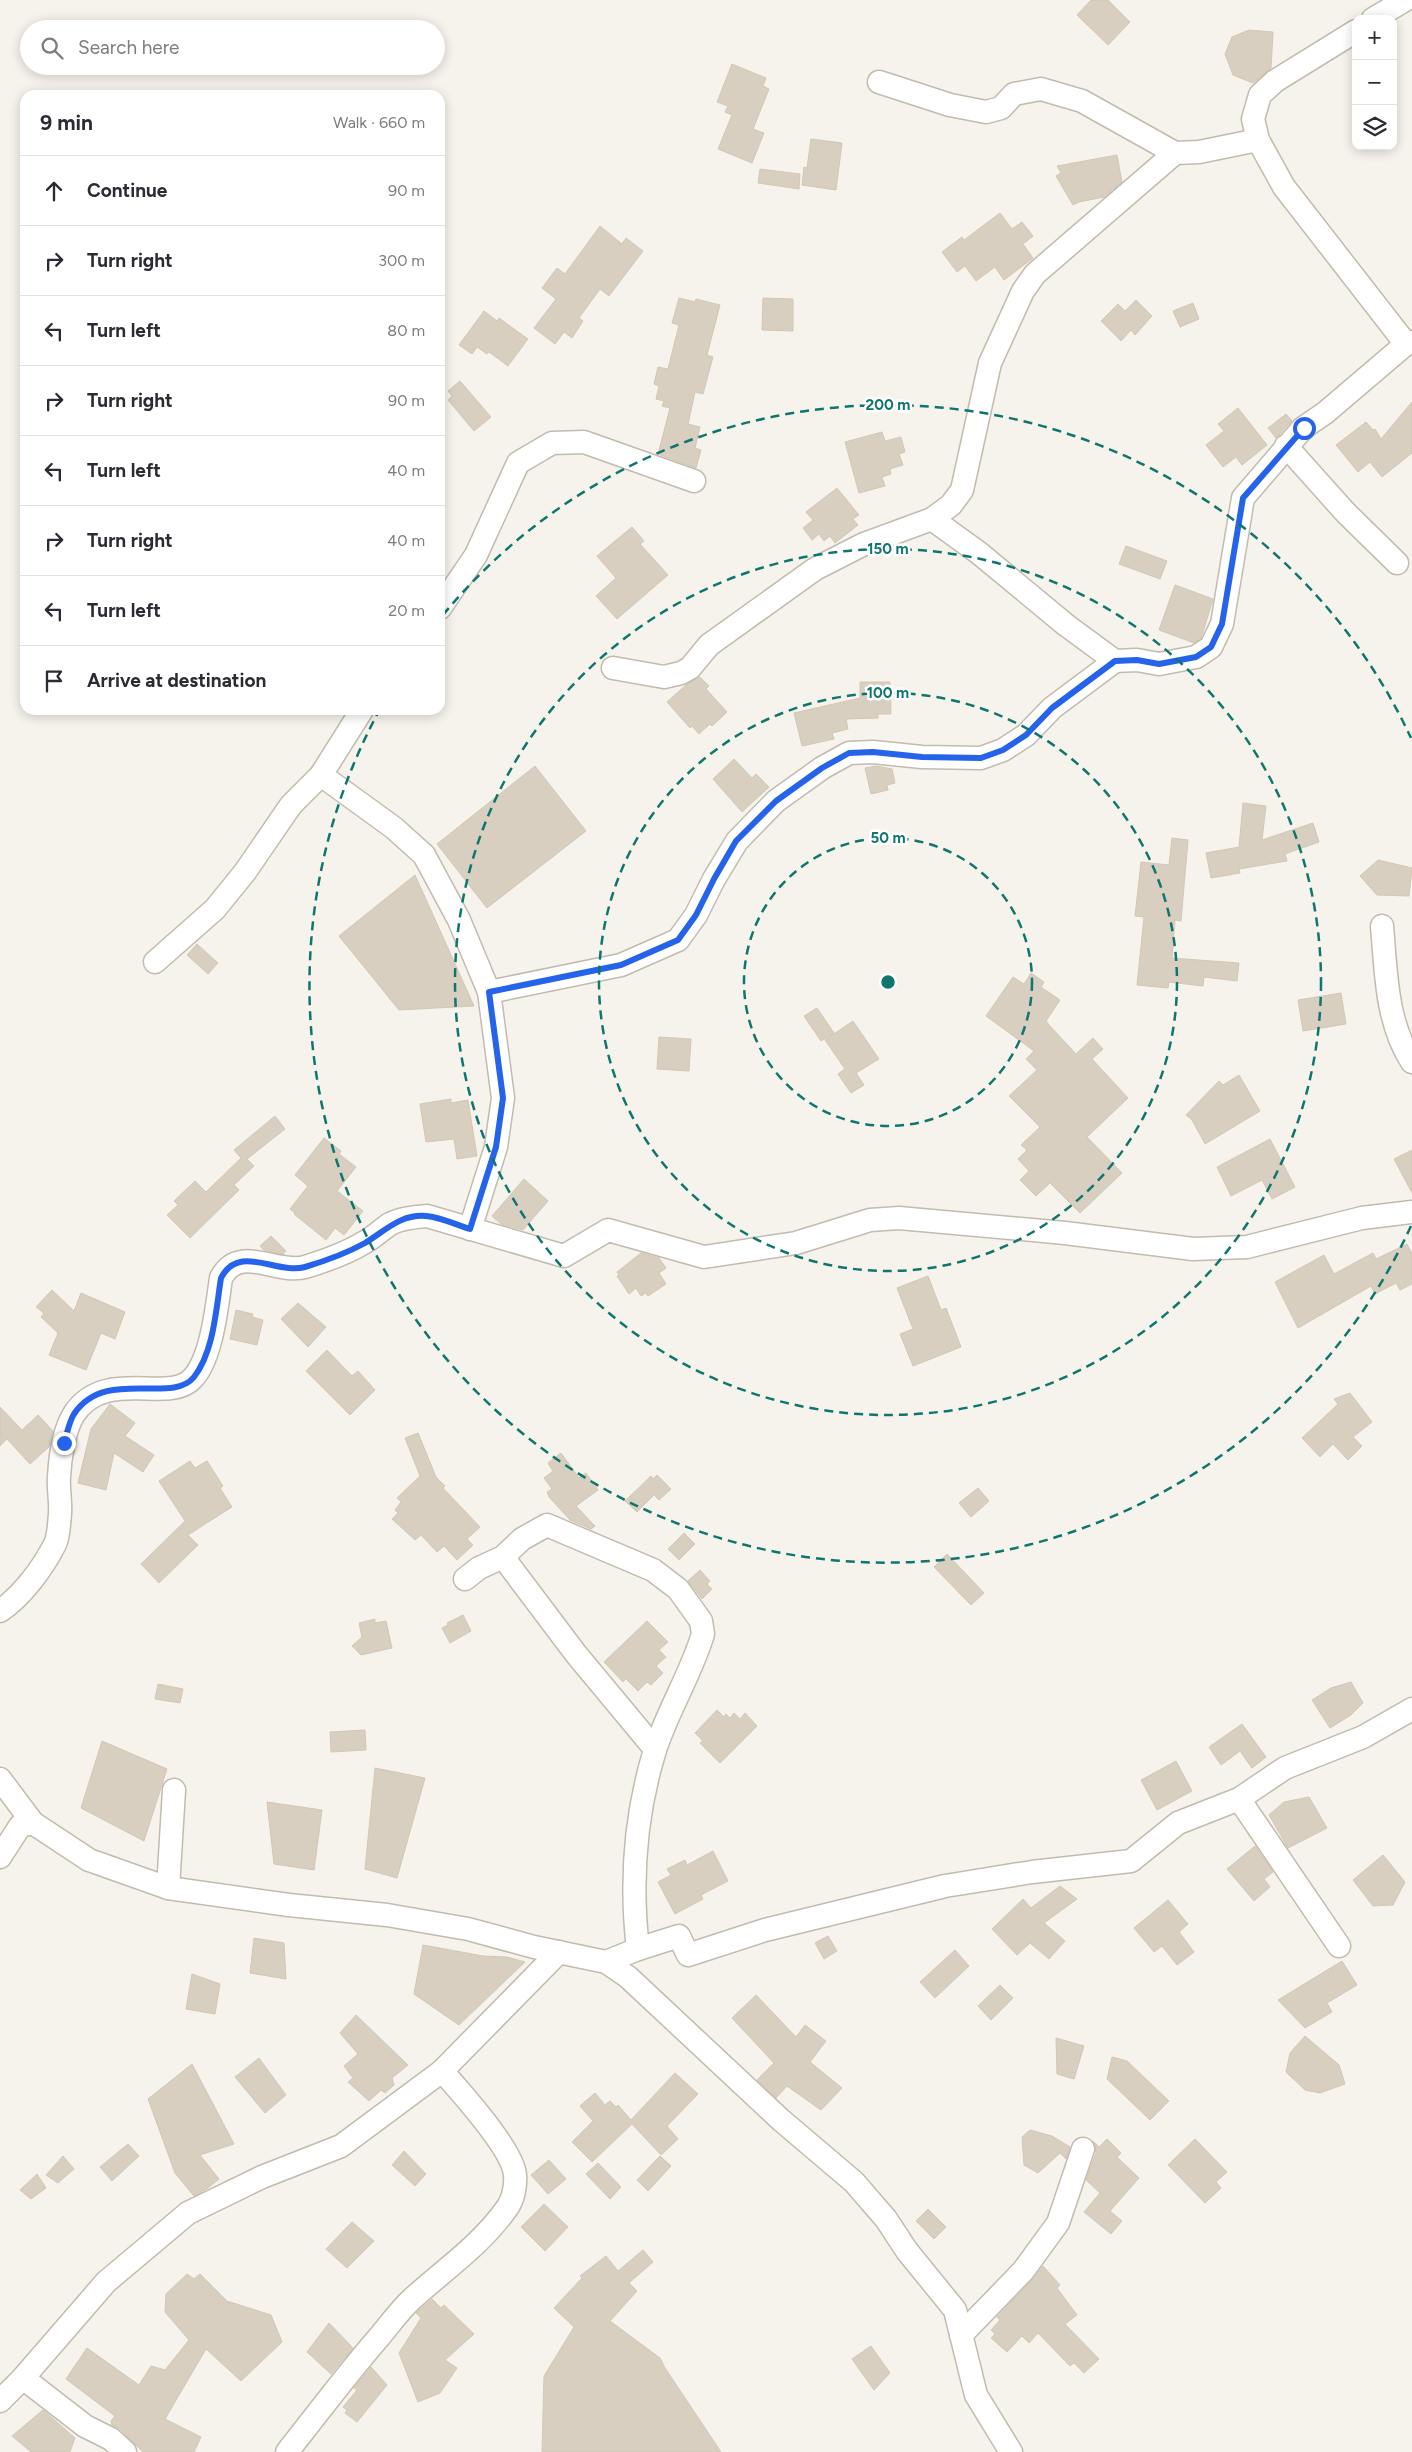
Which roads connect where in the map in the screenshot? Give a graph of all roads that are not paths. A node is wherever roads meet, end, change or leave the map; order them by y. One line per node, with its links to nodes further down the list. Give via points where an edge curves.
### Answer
1 (1405, 0): 2 (street)
2 (1380, 15)
3 (1352, 33): 5 (street, via 1275,81 1260,95 1253,119)
4 (879, 82): 6 (street, via 950,105 986,112 1001,108 1014,94 1041,89 1082,101)
5 (1258, 140): 6 (street, via 1199,152); 7 (street, via 1284,187)
6 (1175, 153): 10 (street, via 1035,274 1023,291 990,363 962,490 951,505)
7 (1409, 343): 8 (street)
8 (1286, 446): 11 (street, via 1346,513); 13 (street, via 1243,498 1222,624 1211,647 1196,657 1159,664)
9 (694, 481): 12 (street, via 584,442 552,444 518,463 476,555)
10 (932, 519): 13 (street); 14 (street, via 864,544 815,569 709,645 690,668 681,673 664,677)
11 (1398, 563)
12 (445, 601)
13 (1115, 661): 19 (street, via 1052,708 1026,735 1003,750 960,758 849,753 776,801 736,841 696,915 678,940 621,965)
14 (613, 668)
15 (359, 715): 16 (street)
16 (321, 775): 18 (street, via 291,805 215,909); 19 (street, via 394,828 424,855 460,920)
17 (1382, 926): 20 (street, via 1395,1024)
18 (155, 962)
19 (489, 992): 22 (street, via 503,1098 496,1147)
20 (1412, 1062)
21 (1412, 1212): 22 (street, via 1362,1218 1247,1247 1192,1249 1065,1233 899,1218 870,1220 796,1243 704,1256 608,1230 564,1256)
22 (470, 1229): 25 (street, via 427,1216 408,1218 392,1223 358,1246 304,1267 292,1270 256,1261 232,1264 221,1278 208,1348 193,1378 171,1388 108,1391 91,1397 74,1415 64,1443 59,1477 60,1513 56,1543 15,1601)
23 (503, 1557): 24 (street, via 479,1568); 27 (street, via 576,1654); 27 (street, via 522,1539 547,1526 653,1570 678,1589 702,1621 703,1634)
24 (465, 1579)
25 (0, 1611)
26 (1412, 1709): 30 (street, via 1363,1737 1285,1768)
27 (655, 1749): 35 (street, via 638,1822 634,1861 634,1919)
28 (0, 1779): 31 (street)
29 (174, 1790): 33 (street)
30 (1239, 1800): 34 (street); 35 (street, via 1178,1823 1131,1861 945,1886 765,1930 688,1956 679,1936)
31 (33, 1823): 32 (street, via 20,1826); 33 (street, via 89,1860)
32 (0, 1857)
33 (168, 1888): 36 (street, via 387,1915 468,1929)
34 (1339, 1946)
35 (638, 1949): 37 (street)
36 (560, 1952): 37 (street); 38 (street)
37 (606, 1962): 40 (street, via 628,1978 781,2120 854,2182 955,2310)
38 (442, 2071): 41 (street, via 341,2146 262,2177 188,2214 106,2282); 44 (street, via 482,2117 508,2157 515,2174 515,2188 509,2206 453,2266 411,2300)
39 (1083, 2149): 40 (street, via 1058,2223 1023,2271)
40 (961, 2335): 45 (street, via 976,2395)
41 (23, 2378): 42 (street); 43 (street, via 85,2426 111,2439)
42 (0, 2401)
43 (124, 2452)
44 (288, 2452)
45 (1011, 2452)

